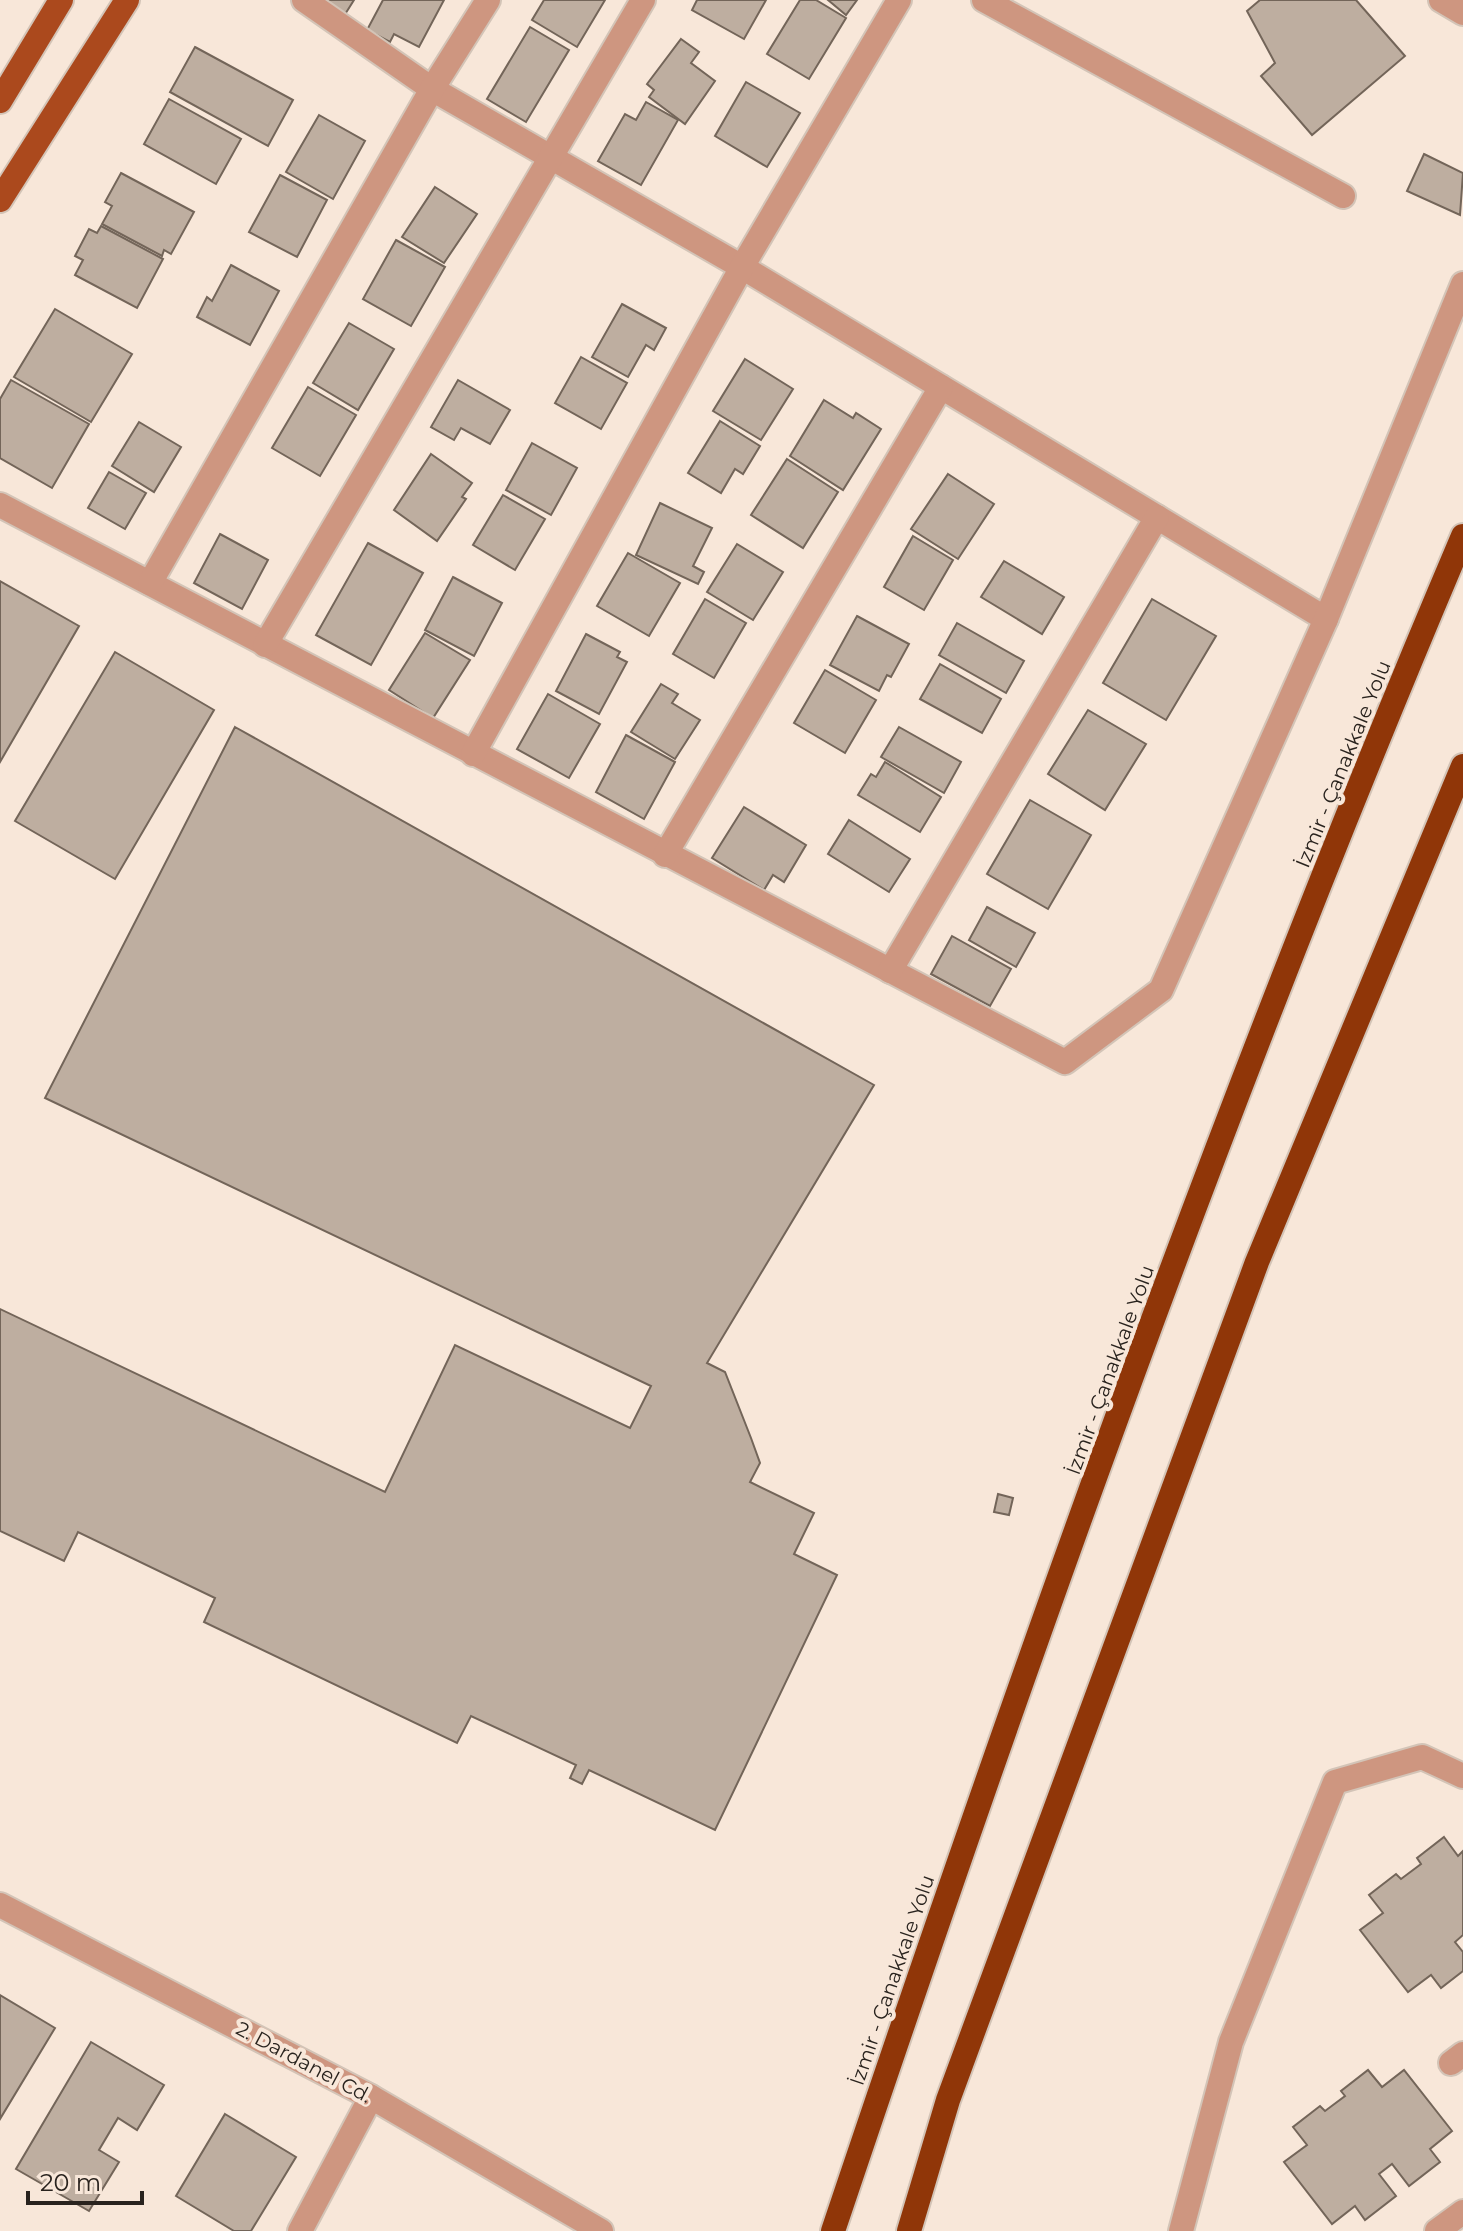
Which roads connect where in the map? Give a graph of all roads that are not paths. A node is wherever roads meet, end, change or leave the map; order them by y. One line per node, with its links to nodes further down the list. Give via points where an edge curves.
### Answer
1 (61, 0): 11 (main road)
2 (127, 0): 14 (main road)
3 (304, 0): 10 (street)
4 (488, 0): 10 (street)
5 (643, 0): 12 (street)
6 (899, 0): 15 (street)
7 (984, 0): 13 (street)
8 (1441, 0): 9 (street)
9 (1463, 13)
10 (432, 89): 12 (street); 21 (street)
11 (0, 101)
12 (550, 158): 15 (street); 23 (street)
13 (1343, 196)
14 (0, 200)
15 (742, 267): 17 (street); 24 (street)
16 (1463, 284): 22 (street)
17 (941, 387): 19 (street); 26 (street)
18 (0, 505): 21 (street)
19 (1157, 517): 22 (street); 27 (street)
20 (1463, 536): 34 (highway, İzmir - Çanakkale Yolu, via 1393,700 1184,1237 967,1833)
21 (150, 583): 23 (street)
22 (1326, 619): 27 (street, via 1161,990 1065,1062)
23 (265, 645): 24 (street)
24 (473, 754): 26 (street)
25 (1463, 766): 35 (highway, via 1257,1262 948,2100)
26 (665, 855): 27 (street)
27 (890, 971)
28 (1463, 1776): 36 (street, via 1422,1757 1335,1782 1231,2042)
29 (0, 1905): 30 (street, 2. Dardanel Cd.)
30 (371, 2097): 32 (street); 33 (street, 2. Dardanel Cd.)
31 (1463, 2212): 37 (street)
32 (300, 2231)
33 (601, 2231)
34 (833, 2231)
35 (909, 2231)
36 (1181, 2231)
37 (1437, 2231)

